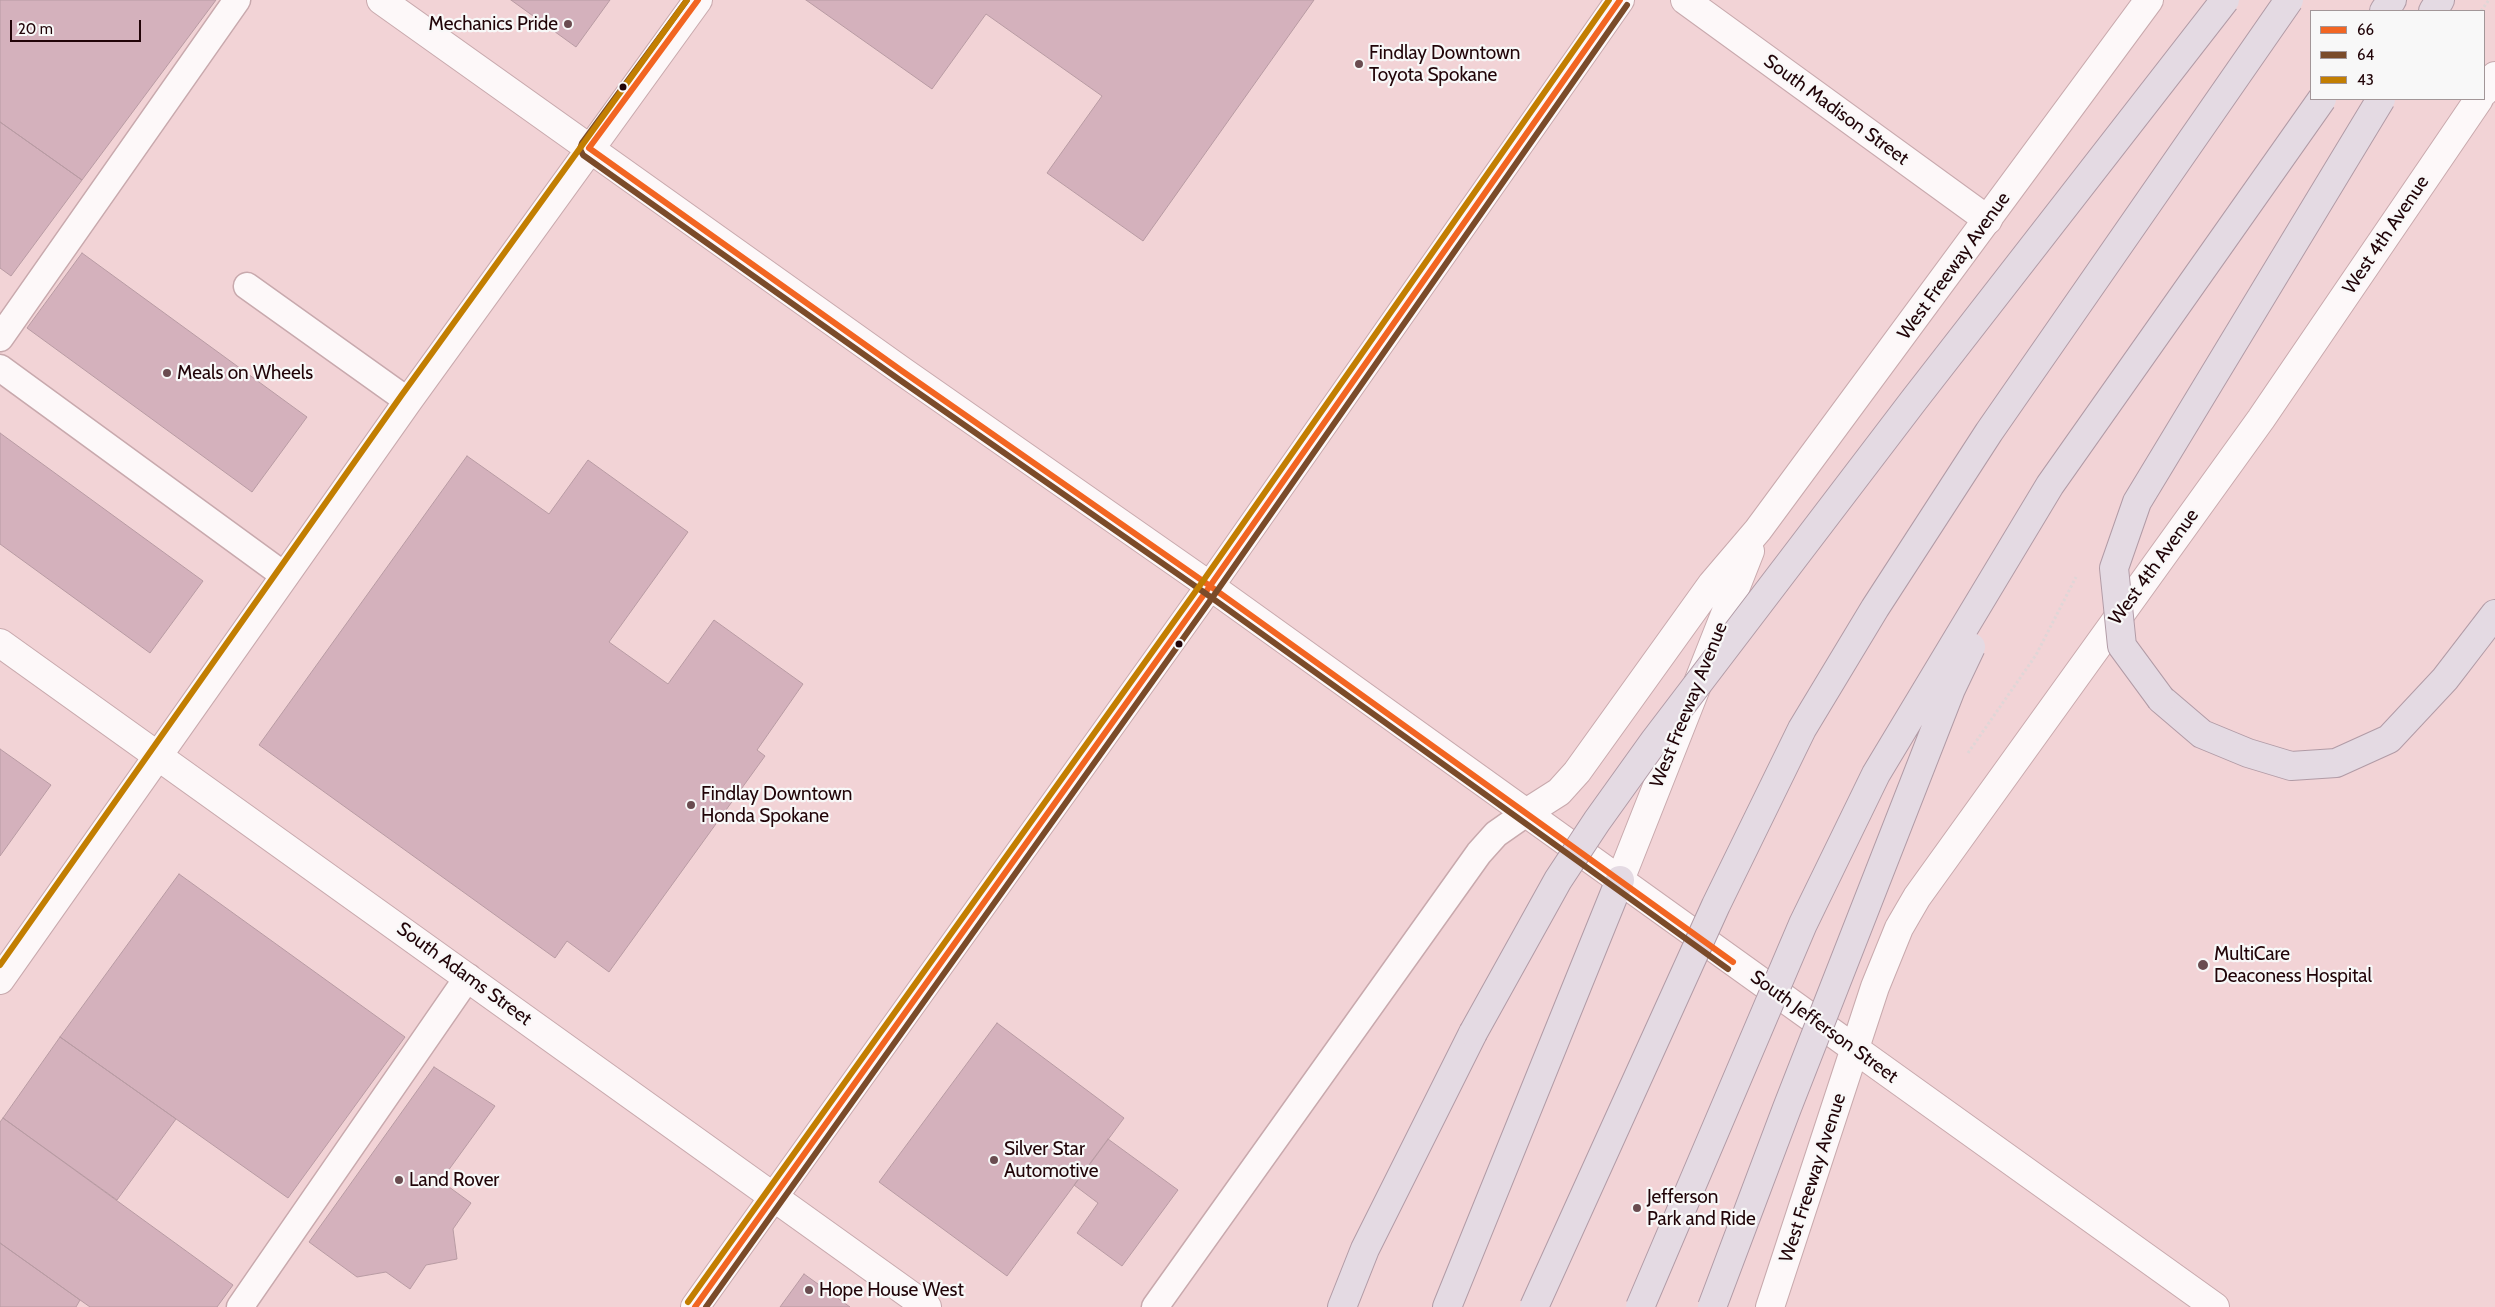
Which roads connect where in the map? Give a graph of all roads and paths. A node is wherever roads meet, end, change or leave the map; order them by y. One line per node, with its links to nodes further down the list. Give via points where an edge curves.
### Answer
1 (237, 0): 17 (lane)
2 (381, 0): 14 (main road, South Jefferson Street)
3 (698, 0): 14 (main road)
4 (1620, 0): 23 (main road)
5 (1684, 0): 15 (main road, South Madison Street)
6 (2149, 0): 15 (main road, West Freeway Avenue)
7 (2225, 0): 37 (highway, bridge, via 1908,408 1597,821 1558,880 1473,1033 1365,1249)
8 (2289, 0): 39 (highway, bridge, via 1989,432 1875,608 1802,729 1716,905)
9 (2495, 76): 10 (main road)
10 (2485, 91)
11 (2321, 100): 20 (highway, bridge)
12 (2379, 100): 24 (highway, bridge, via 2137,502 2114,568 2122,646 2161,699 2202,734 2291,766 2336,763 2389,739 2445,679)
13 (2478, 100): 31 (main road, West 4th Avenue, via 2261,419 1917,897 1888,956)
14 (589, 148): 19 (main road); 23 (main road, South Jefferson Street)
15 (1988, 220): 21 (main road, West Freeway Avenue)
16 (247, 286): 19 (lane)
17 (0, 338)
18 (0, 368): 22 (lane)
19 (408, 401): 22 (main road)
20 (2050, 485): 40 (highway, bridge, via 1876,774 1803,924); 41 (highway, bridge, via 1951,689)
21 (1758, 530): 27 (main road, West Freeway Avenue, via 1712,584 1573,778 1559,792); 28 (main road, West Freeway Avenue)
22 (284, 576): 26 (main road)
23 (1210, 586): 27 (main road, South Jefferson Street); 32 (main road)
24 (2495, 614)
25 (0, 643): 26 (main road, South Adams Street)
26 (158, 755): 29 (main road, South Adams Street); 30 (main road)
27 (1526, 813): 28 (main road, South Jefferson Street); 36 (lane, via 1496,834 1479,853)
28 (1620, 880): 31 (main road, South Jefferson Street); 38 (highway)
29 (468, 977): 32 (main road, South Adams Street); 33 (lane)
30 (0, 980)
31 (1855, 1049): 42 (main road, West Freeway Avenue); 43 (main road, South Jefferson Street)
32 (774, 1198): 34 (main road); 35 (main road, South Adams Street)
33 (240, 1307)
34 (695, 1307)
35 (927, 1307)
36 (1155, 1307)
37 (1342, 1307)
38 (1447, 1307)
39 (1534, 1307)
40 (1640, 1307)
41 (1712, 1307)
42 (1770, 1307)
43 (2215, 1307)

